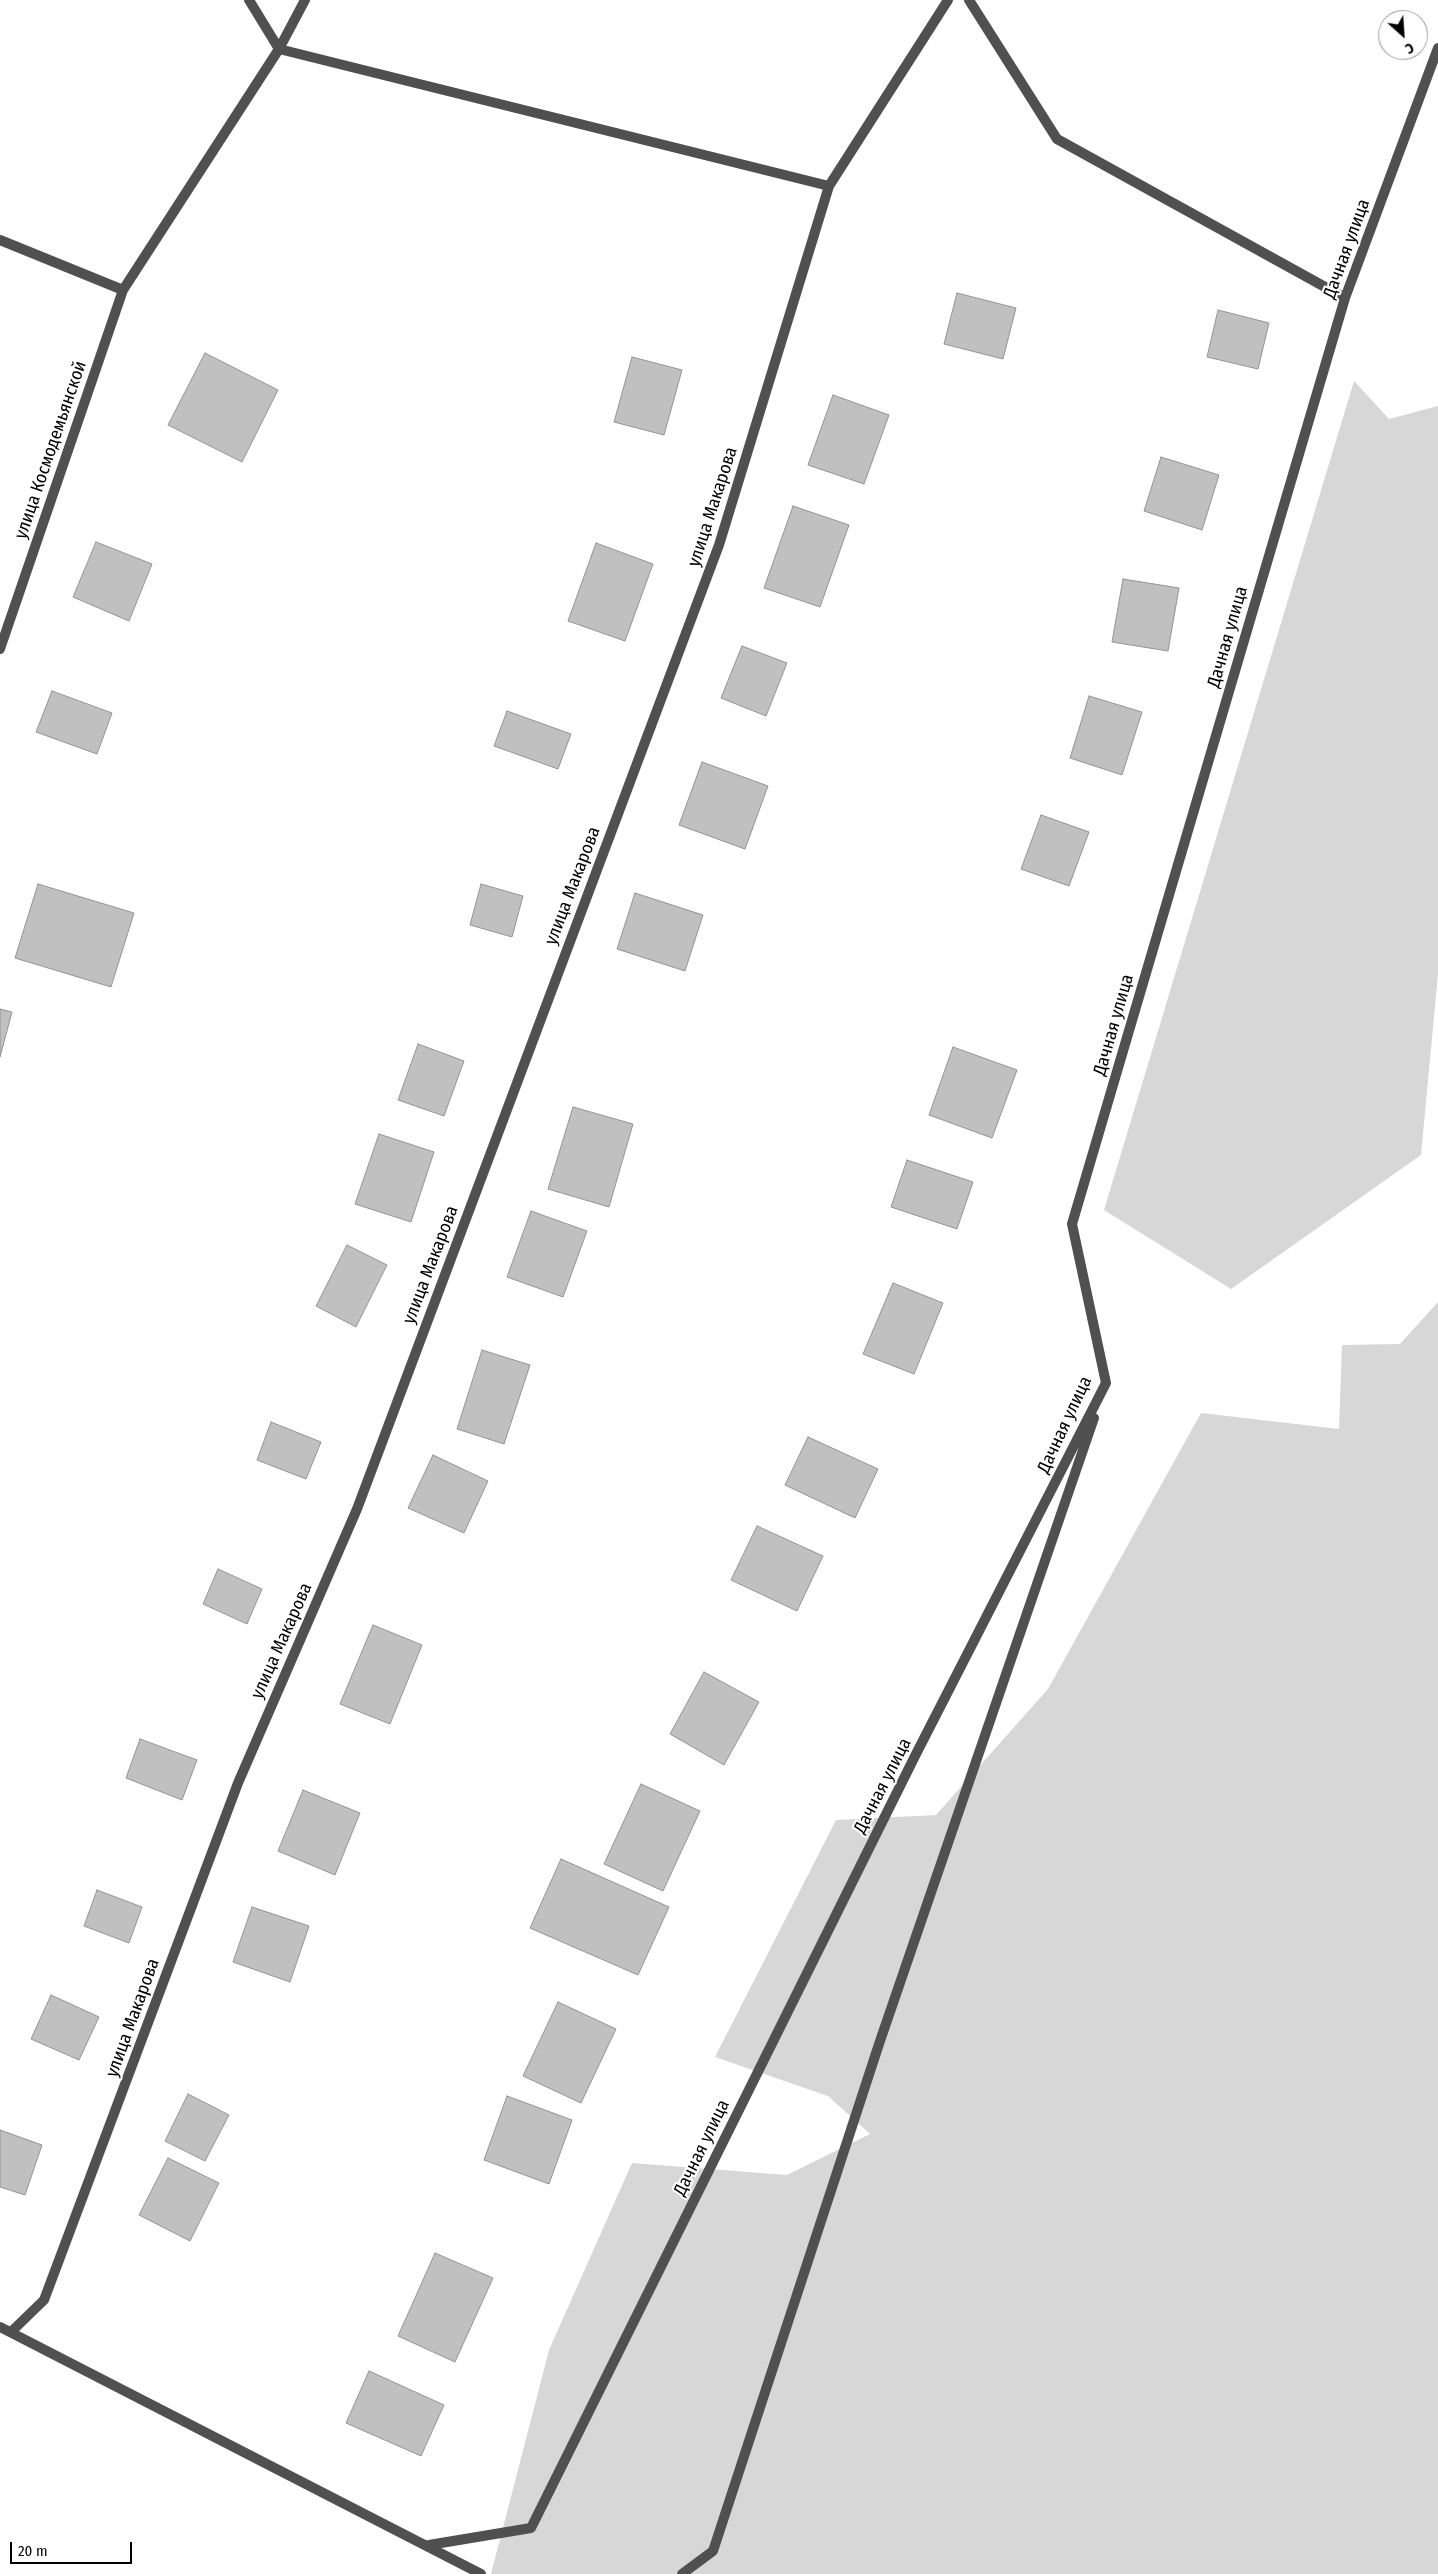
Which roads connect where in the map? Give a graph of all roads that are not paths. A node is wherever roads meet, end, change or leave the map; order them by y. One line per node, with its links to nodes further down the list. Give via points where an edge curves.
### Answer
1 (249, 0): 6 (street)
2 (304, 0): 6 (street, улица Космодемьянской)
3 (948, 0): 7 (street, улица Макарова)
4 (969, 0): 10 (street, via 1057,138)
5 (1438, 48): 10 (street, Дачная улица)
6 (279, 49): 7 (street); 9 (street, улица Космодемьянской)
7 (829, 186): 14 (street, улица Макарова, via 719,544 357,1509 238,1782 44,2300)
8 (0, 240): 9 (street)
9 (123, 290): 11 (street, улица Космодемьянской)
10 (1345, 298): 12 (street, Дачная улица, via 1072,1224)
11 (0, 650)
12 (1106, 1383): 15 (street, Дачная улица, via 911,1765 531,2528); 17 (street, via 880,2041 713,2551)
13 (0, 2327): 14 (street)
14 (11, 2332): 15 (street)
15 (429, 2546): 16 (street)
16 (481, 2574)
17 (682, 2574)

